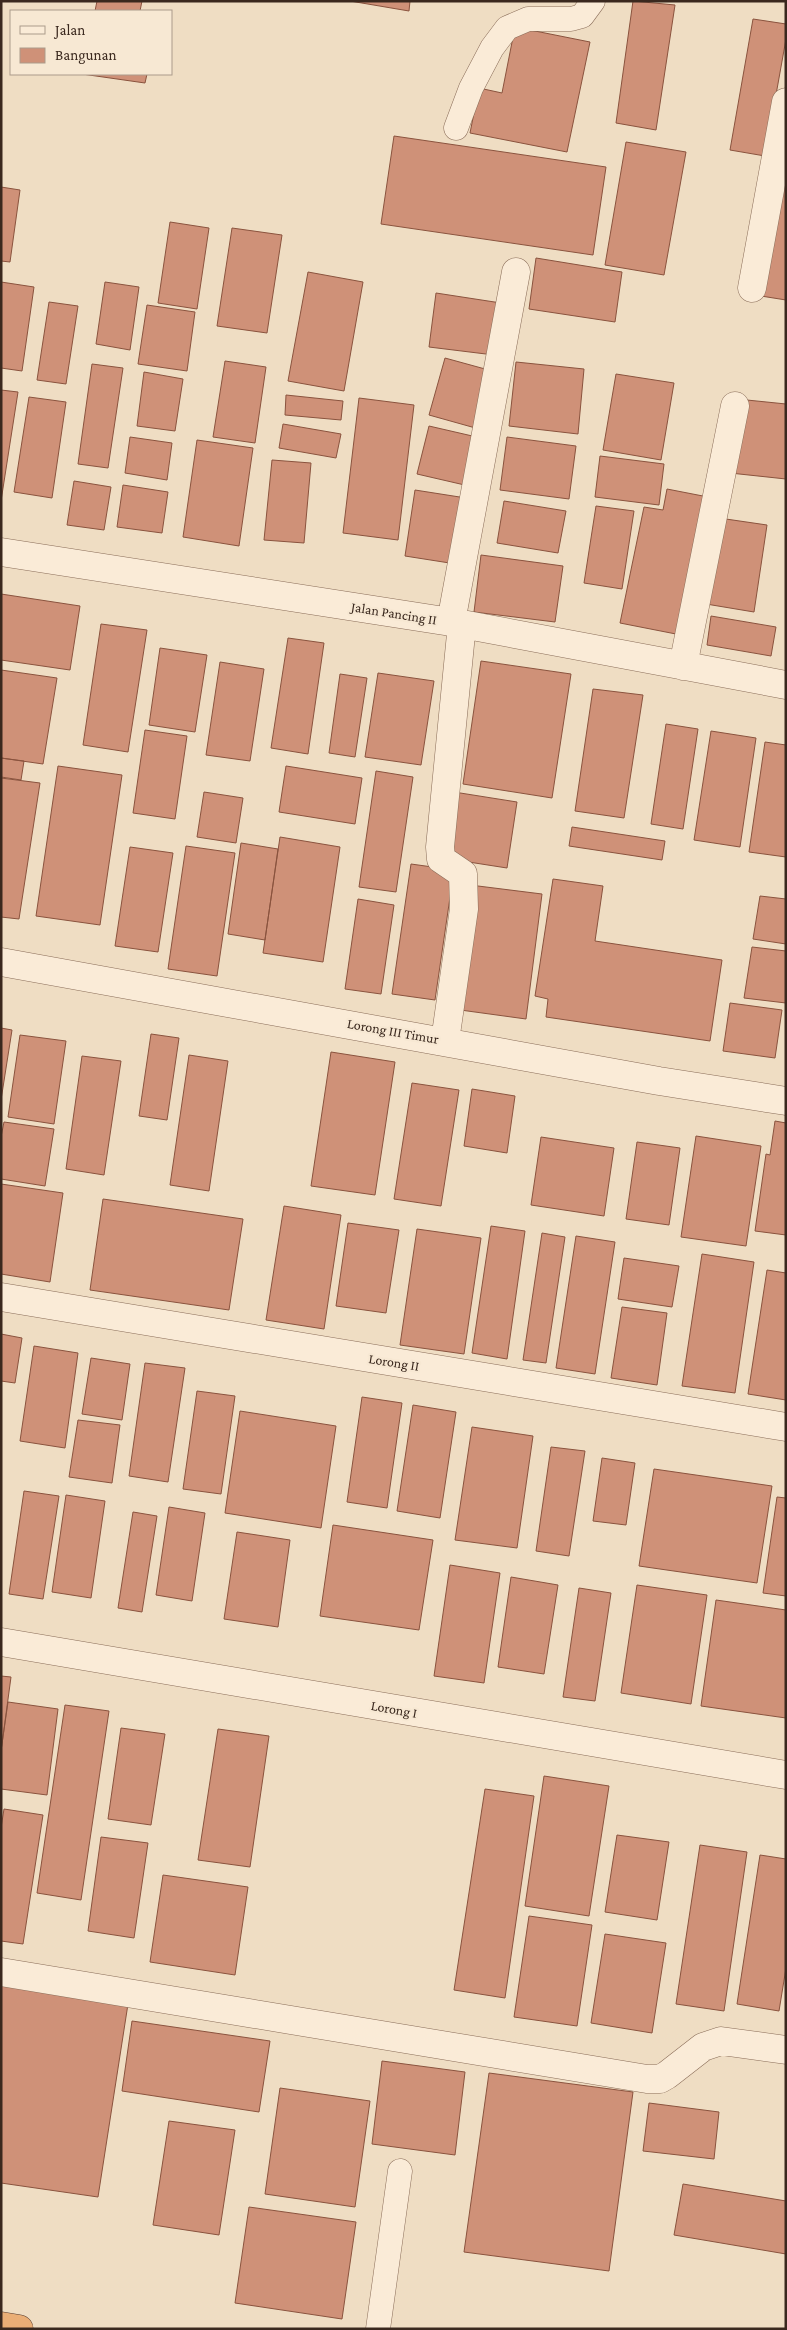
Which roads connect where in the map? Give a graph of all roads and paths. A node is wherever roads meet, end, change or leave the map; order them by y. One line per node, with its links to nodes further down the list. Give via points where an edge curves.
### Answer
1 (593, 1): 3 (lane, via 582,16 528,19 507,28 492,48 471,88)
2 (786, 102): 5 (street)
3 (456, 128)
4 (516, 272): 8 (street)
5 (752, 288)
6 (734, 406): 9 (street)
7 (1, 552): 8 (street, Jalan Pancing II)
8 (457, 623): 9 (street, Jalan Pancing II); 12 (street, via 440,847 441,859 463,874 464,909)
9 (683, 666): 10 (street, Jalan Pancing II)
10 (786, 685)
11 (1, 962): 12 (street, Lorong III Timur)
12 (445, 1041): 13 (street, Lorong III Timur)
13 (786, 1101)
14 (1, 1297): 15 (street, Lorong II)
15 (786, 1427)
16 (1, 1642): 17 (street, Lorong I)
17 (786, 1776)
18 (1, 1972): 19 (street, via 647,2079 667,2075 703,2047 721,2041)
19 (786, 2050)
20 (400, 2171): 23 (lane)
21 (1, 2326): 22 (highway)
22 (19, 2329)
23 (378, 2329)

